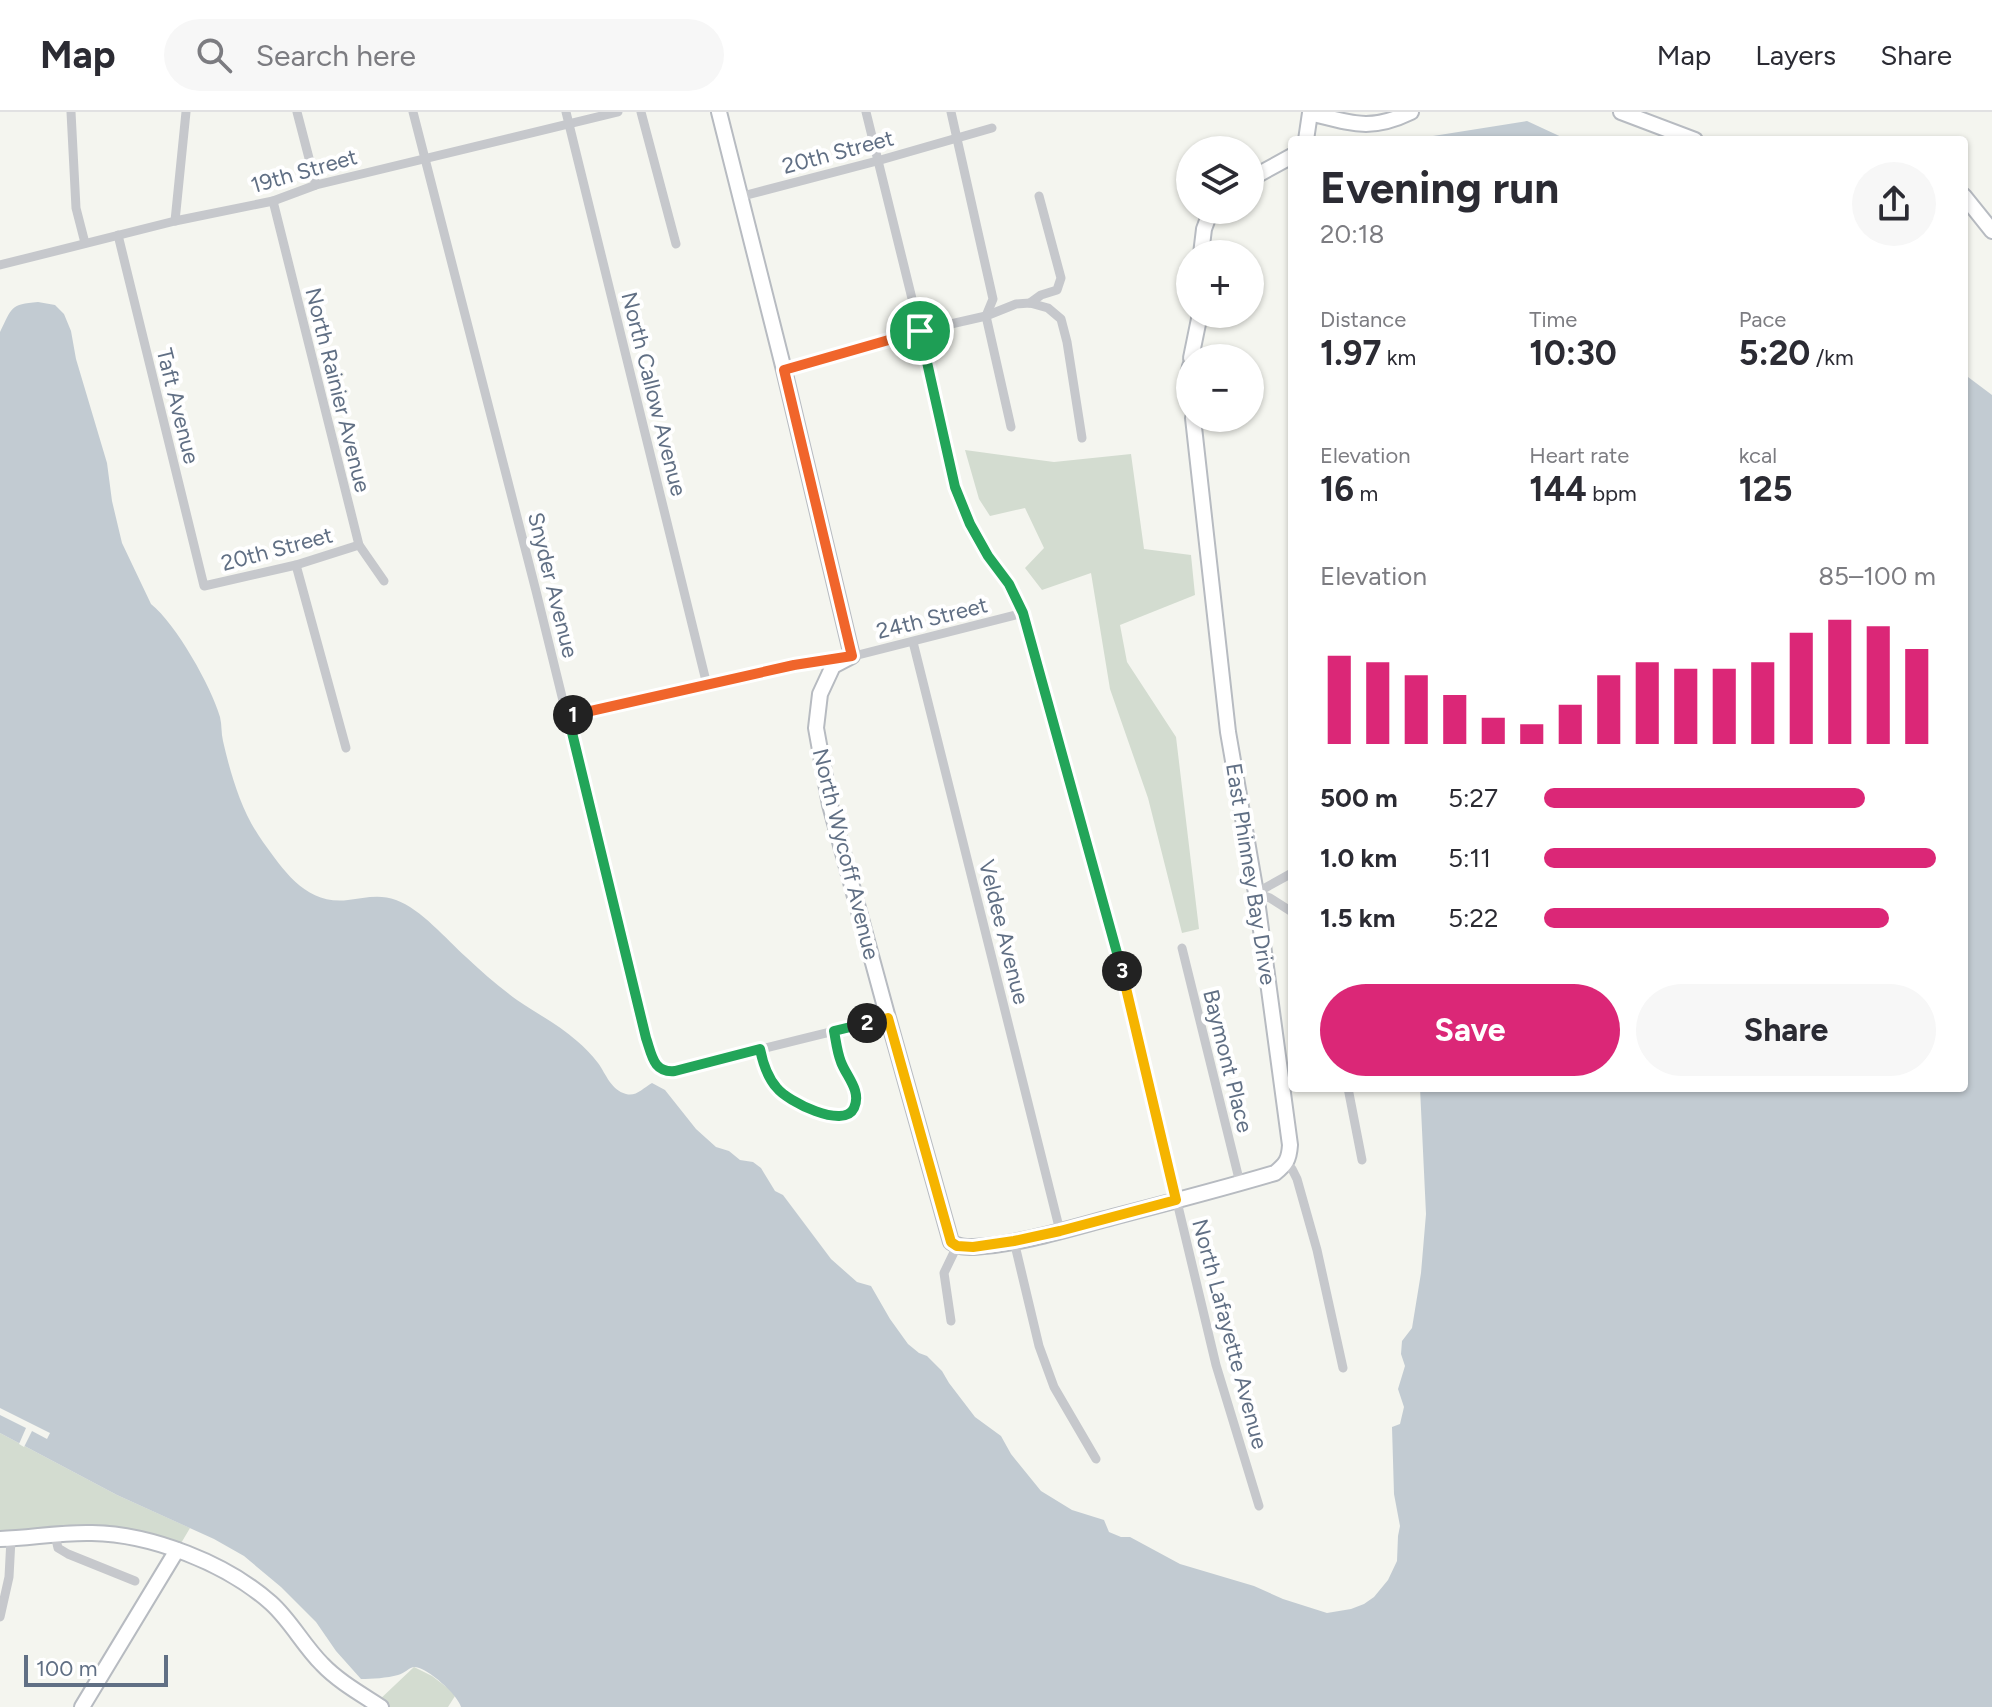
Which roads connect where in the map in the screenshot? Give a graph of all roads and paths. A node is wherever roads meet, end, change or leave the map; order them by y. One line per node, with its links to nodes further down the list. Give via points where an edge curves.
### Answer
1 (71, 112): 31 (street, via 76,208)
2 (186, 112): 28 (street)
3 (297, 112): 23 (street)
4 (413, 112): 19 (street, Snyder Avenue)
5 (566, 112): 14 (street, North Callow Avenue)
6 (618, 112): 14 (street, 19th Street)
7 (641, 112): 32 (street)
8 (719, 112): 25 (street)
9 (866, 112): 21 (street, North Lafayette Avenue)
10 (951, 112): 18 (street)
11 (1310, 112): 12 (street, via 1364,124); 16 (street)
12 (1411, 112)
13 (1621, 112): 17 (street)
14 (569, 124): 19 (street, 19th Street); 48 (street, North Callow Avenue)
15 (992, 128): 18 (street, 20th Street)
16 (1307, 136)
17 (1684, 136)
18 (957, 138): 21 (street, 20th Street); 35 (street, via 993,299)
19 (424, 158): 23 (street, 19th Street); 49 (street, Snyder Avenue)
20 (1288, 158): 22 (street)
21 (877, 161): 25 (street, 20th Street); 36 (street, North Lafayette Avenue)
22 (1264, 171)
23 (316, 185): 26 (street, 19th Street)
24 (1039, 196): 34 (street, via 1061,278 1057,290)
25 (739, 197): 37 (street)
26 (273, 201): 28 (street, 19th Street); 41 (street, North Rainier Avenue)
27 (1968, 201): 29 (street)
28 (175, 221): 30 (street, 19th Street)
29 (1992, 231)
30 (118, 235): 31 (street, 19th Street); 44 (street, Taft Avenue)
31 (85, 243): 33 (street, 19th Street)
32 (676, 244)
33 (0, 265)
34 (1030, 303): 35 (street); 40 (street, via 1061,319)
35 (986, 316): 36 (street); 38 (street)
36 (920, 331): 37 (street); 45 (street, North Lafayette Avenue, via 955,487 970,524)
37 (784, 370): 47 (street)
38 (1011, 427)
39 (1195, 432): 52 (street, East Phinney Bay Drive, via 1226,713)
40 (1082, 438)
41 (359, 545): 42 (street, 20th Street); 43 (street, North Rainier Avenue)
42 (296, 565): 44 (street, 20th Street); 50 (street)
43 (384, 581)
44 (204, 586)
45 (1023, 613): 46 (street, 24th Street); 62 (street, North Lafayette Avenue, via 1114,938)
46 (913, 642): 47 (street, 24th Street); 63 (street, Veldee Avenue)
47 (852, 656): 48 (street, 24th Street); 55 (street, North Wycoff Avenue, via 833,666 820,694 816,728 830,805)
48 (707, 685): 49 (street, 24th Street)
49 (568, 716): 57 (street, Snyder Avenue, via 657,1066 675,1071)
50 (346, 748)
51 (1288, 875): 52 (street)
52 (1256, 893): 53 (street); 60 (street, East Phinney Bay Drive, via 1290,1145)
53 (1288, 909)
54 (1182, 948): 61 (street, Baymont Place)
55 (888, 1018): 56 (street); 65 (street, North Wycoff Avenue, via 951,1242)
56 (834, 1031): 57 (street); 57 (street, via 854,1091 854,1108 848,1115 827,1114 784,1096 768,1077)
57 (760, 1049)
58 (1349, 1092): 59 (street)
59 (1362, 1160)
60 (1286, 1164): 61 (street, via 1275,1173); 67 (street, East Phinney Bay Drive, via 1297,1179)
61 (1240, 1183): 62 (street)
62 (1176, 1200): 63 (street); 69 (street, North Lafayette Avenue, via 1216,1365)
63 (1060, 1231): 64 (street)
64 (1014, 1241): 65 (street); 68 (street, via 1054,1387)
65 (957, 1246): 66 (street, via 944,1273)
66 (951, 1321)
67 (1343, 1368)
68 (1096, 1459)
69 (1259, 1506)
70 (55, 1535): 71 (street); 72 (street, via 130,1536); 73 (street, via 58,1548 68,1554)
71 (6, 1539): 74 (street, via 9,1577)
72 (177, 1550): 75 (street); 76 (street, via 258,1592 328,1670)
73 (135, 1581)
74 (0, 1617)
75 (82, 1707)
76 (381, 1707)

